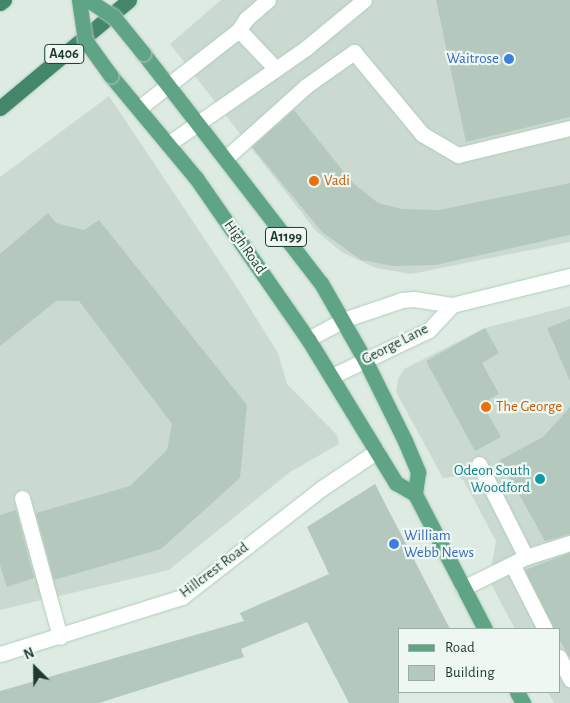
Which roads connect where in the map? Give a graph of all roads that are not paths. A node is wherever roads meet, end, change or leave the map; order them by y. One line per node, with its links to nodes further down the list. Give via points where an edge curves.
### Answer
1 (4, 0): 7 (highway)
2 (79, 0): 12 (main road, High Road / A1199, bridge, via 85,40)
3 (88, 0): 10 (main road, A1199, bridge, via 113,16)
4 (128, 0): 11 (highway, A406)
5 (268, 0): 8 (street, via 246,19)
6 (364, 0): 9 (street)
7 (0, 4)
8 (239, 30): 9 (street); 10 (street)
9 (276, 69): 13 (street)
10 (169, 85): 12 (street); 13 (main road, A1199)
11 (0, 108)
12 (139, 108): 15 (main road, High Road / A1199)
13 (198, 123): 15 (street); 16 (main road, A1199)
14 (570, 128): 16 (street, via 458,155 422,134 354,52 306,86)
15 (168, 144): 20 (main road, High Road / A1199, via 202,186)
16 (226, 158): 19 (main road, A1199, via 321,283)
17 (570, 276): 18 (street, George Lane)
18 (452, 305): 19 (street, George Lane, via 402,300); 21 (street, George Lane, via 429,330)
19 (343, 320): 20 (street, George Lane); 21 (main road, A1199)
20 (308, 339): 22 (main road, High Road / A1199)
21 (365, 360): 22 (street, George Lane); 25 (main road, A1199, via 418,472)
22 (332, 376): 23 (main road, High Road / A1199)
23 (377, 451): 25 (main road, High Road / A1199, via 396,483); 33 (street, Hillcrest Road, via 322,488 182,597)
24 (479, 464): 28 (street)
25 (415, 494): 30 (main road, High Road / A1199)
26 (22, 498): 33 (street)
27 (570, 543): 28 (street)
28 (526, 557): 29 (street)
29 (512, 564): 30 (street); 32 (street)
30 (463, 588): 31 (main road, High Road / A1199)
31 (484, 628)
32 (544, 628)
33 (60, 637): 34 (street, Hillcrest Road)
34 (0, 654)
35 (560, 659): 36 (street)
36 (570, 679)

